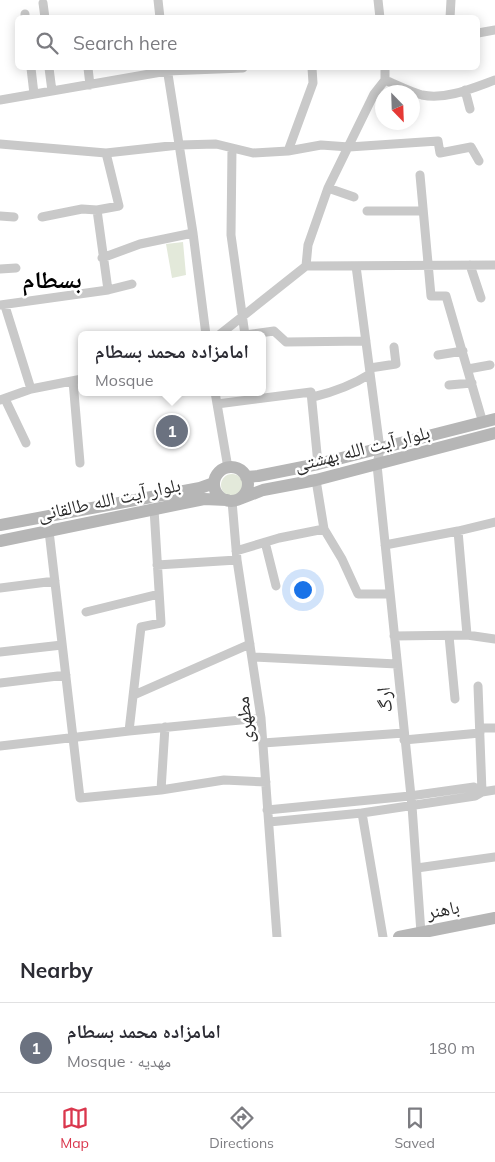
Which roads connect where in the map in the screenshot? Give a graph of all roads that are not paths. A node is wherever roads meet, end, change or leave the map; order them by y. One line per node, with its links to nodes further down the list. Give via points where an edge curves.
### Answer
1 (158, 0): 6 (street)
2 (378, 0): 7 (street)
3 (451, 0): 8 (street)
4 (44, 3): 5 (street)
5 (45, 15)
6 (160, 15)
7 (380, 15)
8 (450, 15)
9 (495, 30): 10 (street)
10 (480, 33)
11 (31, 70): 23 (street)
12 (50, 70): 22 (street)
13 (88, 70): 20 (street)
14 (162, 70): 20 (street)
15 (167, 70): 27 (street)
16 (312, 70): 30 (street, via 312,83)
17 (385, 70): 18 (street)
18 (385, 80): 21 (street, via 421,95 437,97); 28 (street, via 374,94)
19 (495, 80): 21 (street)
20 (90, 85): 22 (street)
21 (465, 90): 25 (street)
22 (52, 91): 23 (street)
23 (34, 94): 24 (street)
24 (0, 100)
25 (470, 109)
26 (0, 144): 31 (street)
27 (179, 145): 29 (street, via 216,144); 31 (street); 42 (street)
28 (349, 147): 30 (street, via 321,145); 32 (street, via 438,141 440,154 471,146); 34 (street)
29 (232, 148): 30 (street, via 253,154); 55 (street, via 231,235)
30 (288, 151)
31 (106, 153): 36 (street, via 119,206)
32 (478, 160)
33 (420, 175): 37 (street)
34 (328, 188): 35 (street); 47 (street, via 308,245)
35 (354, 197)
36 (97, 210): 41 (street, via 82,209); 43 (street)
37 (423, 211): 38 (street); 44 (street)
38 (367, 212)
39 (0, 216): 40 (street)
40 (14, 217)
41 (42, 217)
42 (193, 233): 43 (street, via 140,244); 56 (street)
43 (102, 258): 52 (street)
44 (429, 265): 45 (street); 48 (street); 62 (street, via 431,296 446,296)
45 (470, 265): 46 (street); 53 (street)
46 (495, 265)
47 (306, 266): 48 (street); 55 (street)
48 (356, 266): 60 (street, ارگ)
49 (16, 268): 50 (street)
50 (0, 269)
51 (132, 284): 52 (street)
52 (108, 290): 54 (street)
53 (481, 298)
54 (2, 306): 70 (street)
55 (243, 317): 57 (street); 58 (street)
56 (205, 331)
57 (224, 331)
58 (245, 331)
59 (266, 331): 60 (street, via 274,330 286,342)
60 (366, 341): 66 (street, ارگ)
61 (394, 347): 66 (street, via 396,364)
62 (462, 351): 63 (street); 65 (street)
63 (438, 355)
64 (490, 365): 65 (street)
65 (468, 369): 68 (street)
66 (370, 371): 75 (street, via 352,386); 81 (street, ارگ)
67 (78, 380): 70 (street)
68 (472, 383): 69 (street); 78 (street)
69 (449, 385)
70 (31, 389): 76 (street)
71 (266, 394): 75 (street, via 311,392)
72 (78, 396): 82 (street)
73 (216, 396): 77 (street)
74 (250, 396): 77 (street)
75 (313, 397): 83 (street)
76 (2, 399): 80 (street)
77 (217, 404): 85 (street)
78 (489, 421): 81 (street, بلوار آیت الله بهشتی)
79 (495, 433): 84 (street, بلوار آیت الله بهشتی)
80 (26, 443)
81 (380, 449): 83 (street, بلوار آیت الله بهشتی); 84 (street, ارگ)
82 (80, 463)
83 (318, 464): 86 (street, بلوار آیت الله بهشتی)
84 (377, 465): 87 (street, بلوار آیت الله بهشتی); 98 (street, ارگ)
85 (228, 468): 86 (street, via 239,469); 88 (street, via 218,473)
86 (246, 476): 89 (street, via 246,492)
87 (316, 480): 89 (street, بلوار آیت الله بهشتی, via 263,490); 93 (street)
88 (214, 483): 89 (street, via 218,494); 92 (street, بلوار آیت الله طالقانی)
89 (232, 500): 90 (street, بلوار آیت الله طالقانی, via 204,499); 99 (street, مطهری)
90 (154, 509): 94 (street, بلوار آیت الله طالقانی); 100 (street)
91 (495, 522): 95 (street)
92 (0, 525)
93 (324, 529): 97 (street); 105 (street, via 342,558 358,594)
94 (49, 531): 96 (street, بلوار آیت الله طالقانی); 101 (street)
95 (458, 531): 98 (street); 107 (street)
96 (0, 541)
97 (265, 542): 99 (street); 102 (street)
98 (385, 544): 105 (street, ارگ)
99 (237, 556): 100 (street); 111 (street, مطهری)
100 (156, 565): 104 (street)
101 (55, 581): 103 (street); 112 (street)
102 (276, 586)
103 (0, 588)
104 (159, 594): 106 (street); 119 (street, via 161,623 141,628)
105 (390, 594): 108 (street, ارگ)
106 (86, 612)
107 (466, 635): 109 (street); 110 (street)
108 (394, 636): 109 (street); 115 (street, ارگ)
109 (449, 636): 120 (street)
110 (495, 639)
111 (250, 644): 114 (street, مطهری); 119 (street)
112 (62, 645): 113 (street); 116 (street)
113 (0, 652)
114 (252, 657): 115 (street); 121 (street, مطهری)
115 (397, 664): 126 (street, ارگ)
116 (66, 675): 117 (street); 127 (street)
117 (0, 683)
118 (478, 686): 125 (street)
119 (134, 695): 124 (street)
120 (456, 699)
121 (260, 718): 122 (street); 128 (street, مطهری)
122 (165, 727): 124 (street); 131 (street)
123 (495, 728): 125 (street)
124 (129, 731): 127 (street)
125 (480, 731): 126 (street); 133 (street)
126 (404, 736): 128 (street); 134 (street, ارگ)
127 (73, 738): 129 (street); 131 (street, via 80,798)
128 (263, 743): 130 (street, مطهری)
129 (0, 746)
130 (266, 782): 131 (street, via 224,780); 136 (street, مطهری)
131 (161, 790)
132 (495, 790): 133 (street)
133 (482, 792): 134 (street, via 474,787); 135 (street, via 476,796)
134 (410, 796): 135 (street, ارگ); 136 (street)
135 (412, 806): 137 (street); 140 (street, ارگ)
136 (268, 810): 138 (street, مطهری)
137 (362, 813): 138 (street); 144 (street)
138 (269, 822): 143 (street, مطهری)
139 (495, 857): 140 (street)
140 (417, 868): 142 (street, ارگ)
141 (495, 918): 142 (street, باهنر)
142 (417, 935): 145 (street, باهنر)
143 (278, 937)
144 (383, 937)
145 (399, 937)

